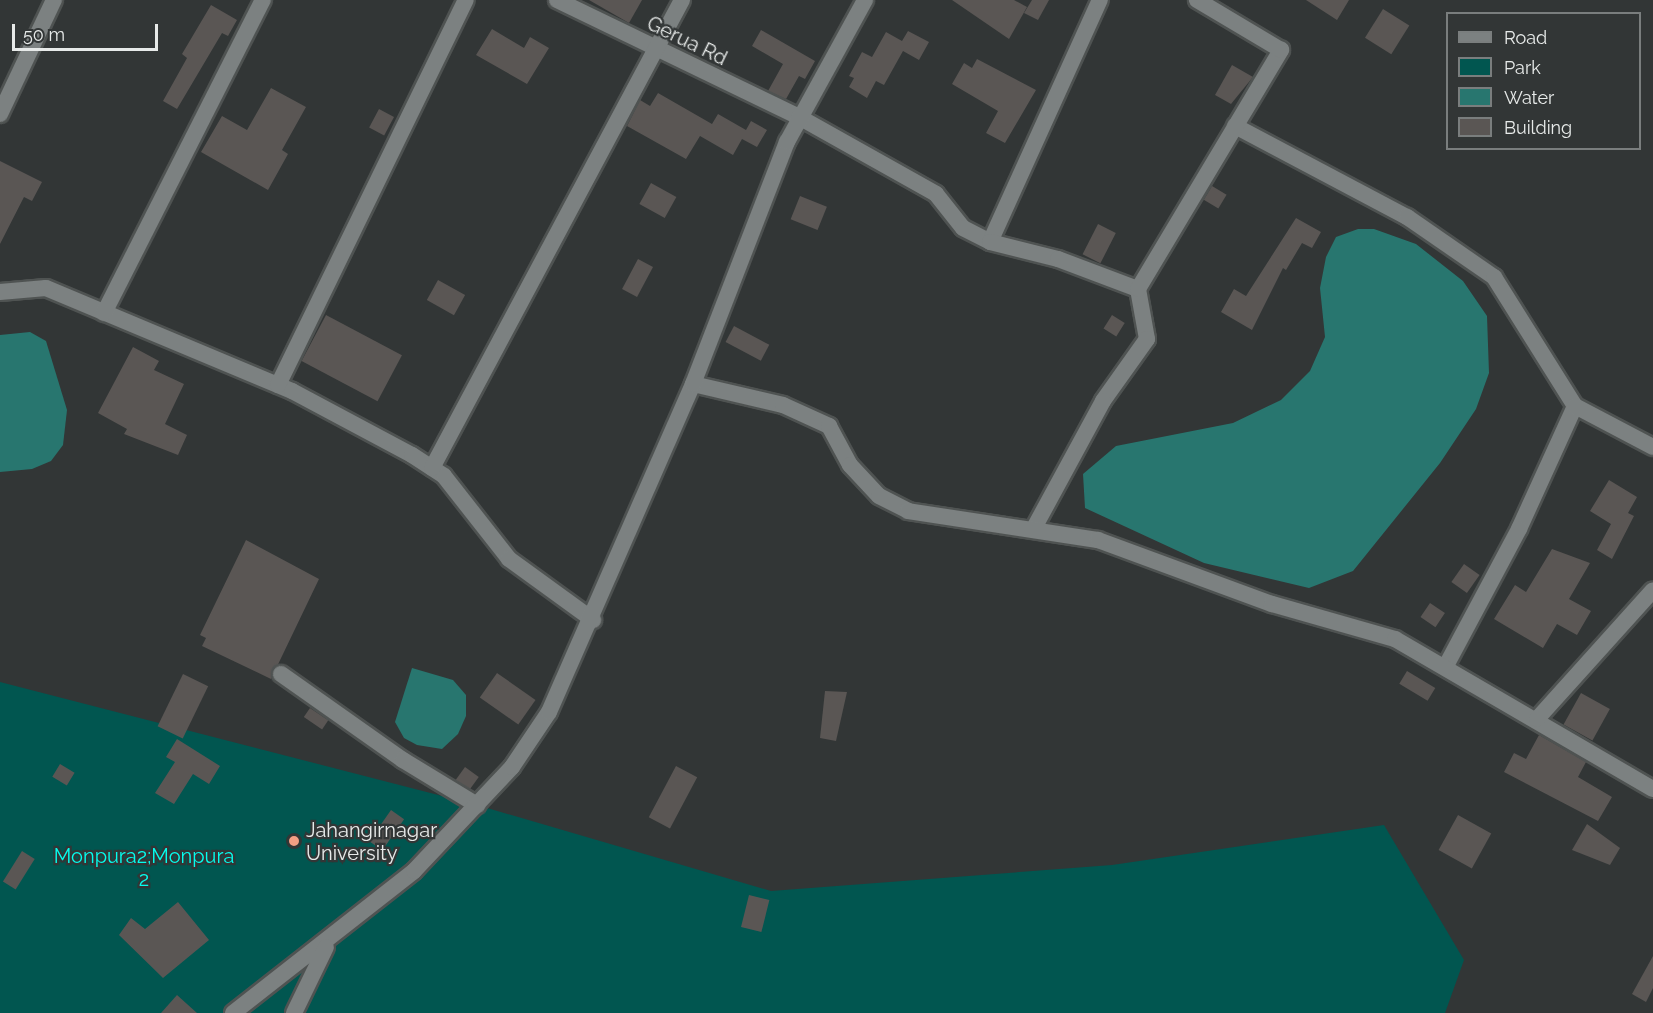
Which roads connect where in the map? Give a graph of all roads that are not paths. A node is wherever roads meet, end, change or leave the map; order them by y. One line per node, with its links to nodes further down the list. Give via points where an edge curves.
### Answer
1 (54, 0): 10 (street)
2 (263, 0): 16 (street)
3 (466, 0): 18 (street)
4 (557, 0): 9 (street, Gerua Rd)
5 (682, 0): 9 (street)
6 (865, 0): 11 (street)
7 (1100, 0): 13 (street)
8 (1197, 0): 12 (street, via 1281,50)
9 (656, 50): 11 (street, Gerua Rd); 21 (street)
10 (0, 114)
11 (799, 117): 13 (street, Gerua Rd, via 936,194 963,228); 17 (street, via 759,207)
12 (1235, 126): 14 (street); 19 (street, via 1407,217 1494,277)
13 (990, 242): 14 (street, Gerua Rd, via 1058,259)
14 (1138, 289): 22 (street, via 1147,339 1103,401)
15 (0, 292): 16 (street, via 46,288)
16 (104, 313): 18 (street)
17 (693, 384): 22 (street, via 783,405 829,426 850,465 872,488 908,511); 24 (street)
18 (278, 385): 21 (street)
19 (1575, 406): 20 (street); 25 (street, via 1519,529)
20 (1653, 447)
21 (432, 468): 24 (street, via 444,476 509,559)
22 (1034, 528): 25 (street, via 1098,540 1272,604 1395,639)
23 (1653, 590): 27 (street)
24 (593, 620): 29 (street, via 549,712 512,767)
25 (1446, 666): 27 (street)
26 (281, 674): 29 (street, via 403,760)
27 (1537, 719): 28 (street)
28 (1653, 789)
29 (477, 805): 30 (street, via 414,871)
30 (331, 939): 31 (street); 32 (street)
31 (232, 1013)
32 (294, 1013)

